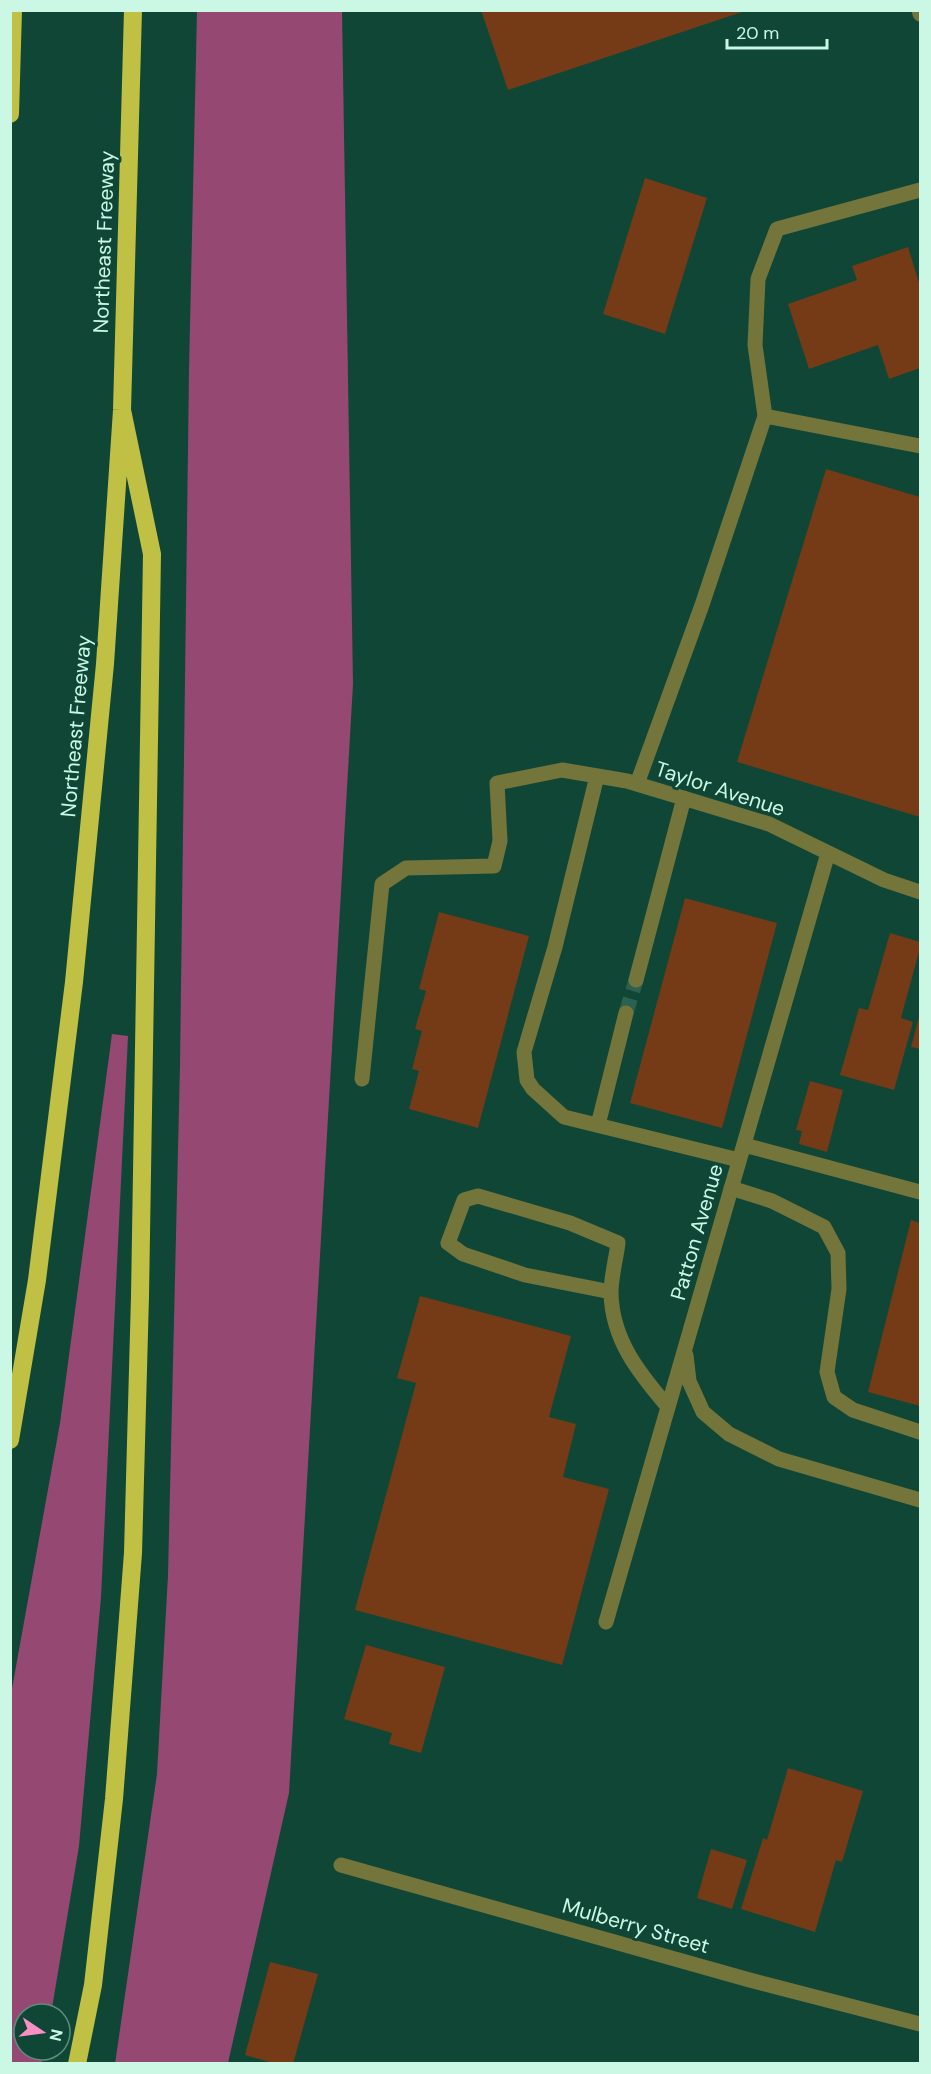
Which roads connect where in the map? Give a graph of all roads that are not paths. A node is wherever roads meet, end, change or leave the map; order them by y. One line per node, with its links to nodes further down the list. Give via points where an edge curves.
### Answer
1 (13, 10): 3 (highway)
2 (133, 10): 5 (highway, Northeast Freeway)
3 (10, 114)
4 (921, 190): 6 (street, via 777,229 758,279 755,345)
5 (122, 410): 24 (highway, Northeast Freeway, via 105,664 74,982 37,1280); 29 (highway, via 152,554 140,1296 133,1553 114,1799 93,1985)
6 (765, 416): 7 (street); 9 (street)
7 (921, 446)
8 (597, 776): 9 (street, Taylor Avenue); 15 (street, Taylor Avenue, via 562,770 497,783 501,841 494,866 406,868 382,884); 16 (street, via 555,948 524,1052 527,1080 533,1089 564,1117)
9 (637, 784): 10 (street, Taylor Avenue)
10 (684, 798): 11 (street, Taylor Avenue, via 769,824); 13 (street)
11 (828, 854): 12 (street, Taylor Avenue); 17 (street, Patton Avenue)
12 (921, 892)
13 (636, 980)
14 (627, 1013): 16 (street)
15 (362, 1079)
16 (598, 1125): 17 (street)
17 (741, 1152): 18 (street, Patton Avenue); 19 (street)
18 (731, 1188): 21 (street, Patton Avenue); 23 (street, via 772,1201 824,1227 838,1253 839,1289 827,1372 834,1397 853,1410)
19 (921, 1192)
20 (611, 1292): 20 (street, via 618,1243 570,1223 478,1196 464,1200 448,1243 463,1254 525,1275); 22 (street, via 616,1329 638,1373)
21 (685, 1347): 22 (street, Patton Avenue); 25 (street, via 689,1381 703,1412 729,1434 779,1459)
22 (668, 1407): 26 (street, Patton Avenue)
23 (921, 1432)
24 (10, 1440)
25 (921, 1500)
26 (606, 1622)
27 (341, 1865): 28 (street, Mulberry Street)
28 (921, 2024)
29 (77, 2064)

